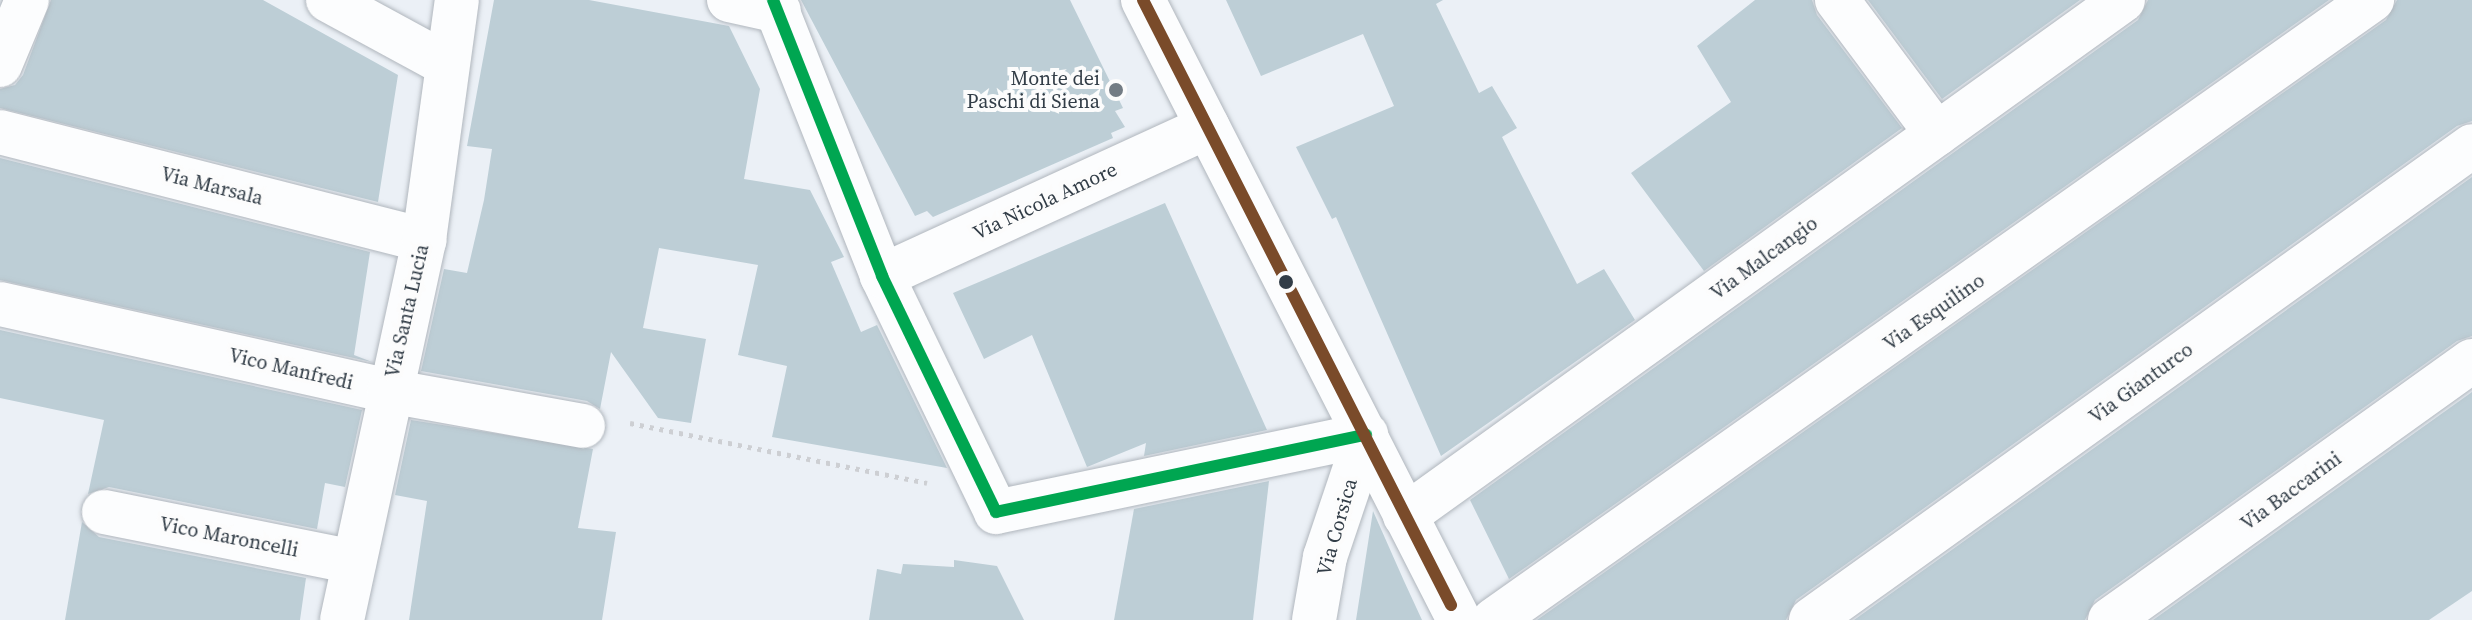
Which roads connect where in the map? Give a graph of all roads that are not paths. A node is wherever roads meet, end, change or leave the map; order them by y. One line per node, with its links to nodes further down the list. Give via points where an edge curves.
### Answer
1 (27, 0): 11 (street)
2 (328, 0): 10 (street)
3 (457, 0): 10 (street, Via Santa Lucia)
4 (729, 0): 9 (street)
5 (1143, 0): 12 (street)
6 (1837, 0): 14 (street)
7 (2123, 0): 14 (street, Via Malcangio)
8 (2372, 0): 29 (street, Via Esquilino)
9 (776, 5): 17 (street)
10 (444, 63): 16 (street, Via Santa Lucia)
11 (0, 65)
12 (1208, 127): 17 (street, Via Nicola Amore); 22 (street)
13 (0, 132): 16 (street, Via Marsala)
14 (1937, 134): 24 (street, Via Malcangio)
15 (2472, 146): 30 (street, Via Gianturco)
16 (424, 240): 20 (street, Via Santa Lucia)
17 (882, 276): 22 (street, via 992,502)
18 (0, 304): 20 (street, Vico Manfredi)
19 (2472, 361): 31 (street, Via Baccarini)
20 (389, 391): 21 (street, Vico Manfredi); 25 (street, Via Santa Lucia)
21 (583, 426)
22 (1366, 435): 24 (street); 27 (street, Via Corsica, via 1325,557)
23 (104, 512): 25 (street, Vico Maroncelli)
24 (1405, 516): 28 (street)
25 (354, 562): 26 (street, Via Santa Lucia)
26 (342, 620)
27 (1314, 620)
28 (1459, 620)
29 (1494, 620)
30 (1811, 620)
31 (2110, 620)

